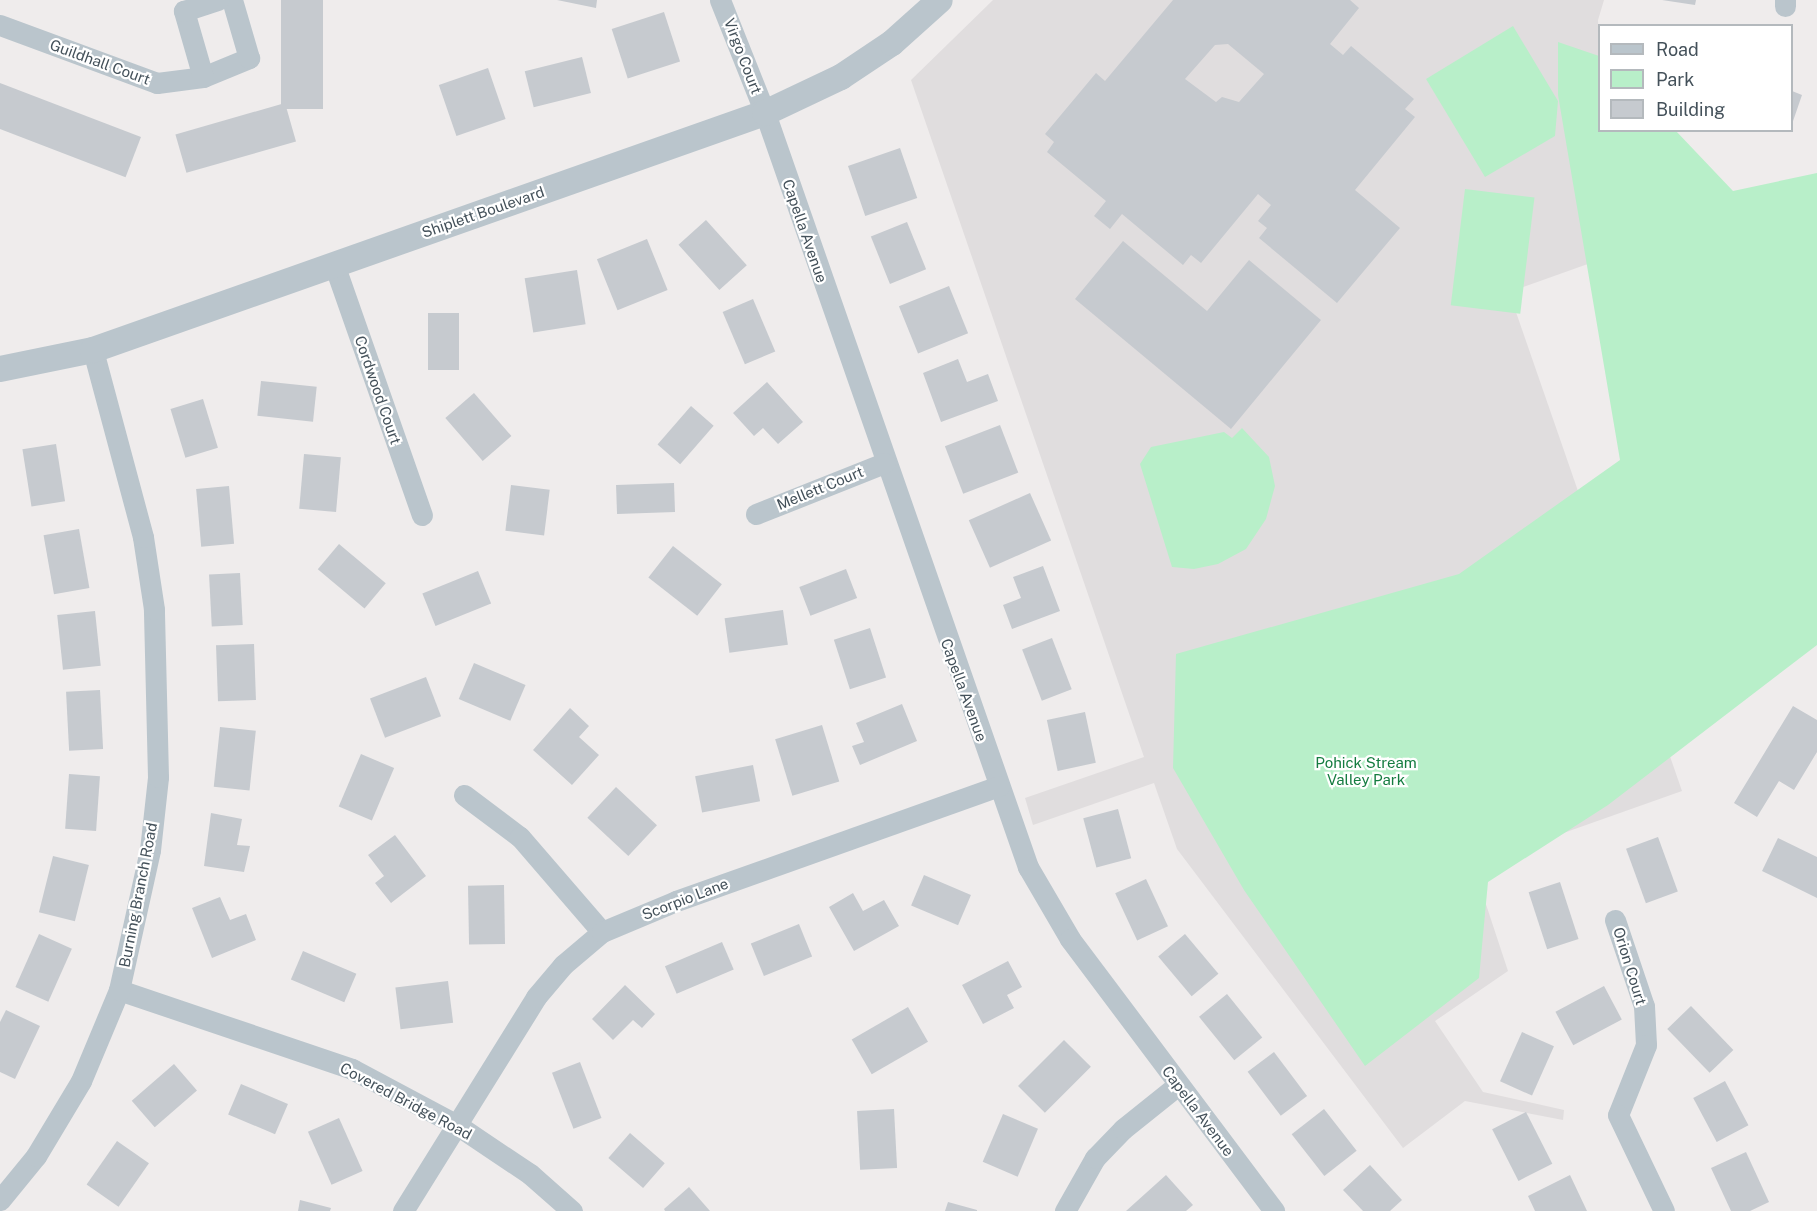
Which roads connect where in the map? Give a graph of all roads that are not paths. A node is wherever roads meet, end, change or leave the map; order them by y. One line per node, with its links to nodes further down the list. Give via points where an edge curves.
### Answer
1 (218, 0): 6 (street, via 184,11)
2 (232, 0): 6 (street, Guildhall Court, via 249,58)
3 (720, 0): 7 (street, Virgo Court)
4 (940, 0): 7 (street, Shiplett Boulevard, via 892,43 841,77)
5 (0, 25): 6 (street, Guildhall Court, via 157,83)
6 (203, 77)
7 (765, 113): 8 (street, Shiplett Boulevard); 11 (street, Capella Avenue)
8 (334, 264): 9 (street, Shiplett Boulevard); 13 (street, Cordwood Court)
9 (93, 350): 10 (street, Shiplett Boulevard); 18 (street, Burning Branch Road, via 143,537 159,683 158,777 150,850)
10 (0, 369)
11 (884, 463): 12 (street, Mellett Court); 14 (street, Capella Avenue)
12 (756, 514)
13 (422, 515)
14 (999, 786): 17 (street, Scorpio Lane, via 676,901); 19 (street, Capella Avenue, via 1041,892 1070,939)
15 (464, 795): 17 (street, via 520,837)
16 (1615, 920): 26 (street, Orion Court, via 1644,1006 1646,1045 1618,1115)
17 (602, 933): 20 (street, Scorpio Lane, via 564,965 536,997)
18 (118, 990): 20 (street, Covered Bridge Road, via 352,1069); 21 (street, Burning Branch Road, via 81,1081 36,1156)
19 (1178, 1085): 24 (street, via 1123,1129 1095,1158); 25 (street, Capella Avenue)
20 (457, 1125): 22 (street, Scorpio Lane); 23 (street, Covered Bridge Road, via 530,1174)
21 (0, 1200)
22 (404, 1211)
23 (572, 1211)
24 (1065, 1211)
25 (1274, 1211)
26 (1664, 1211)

